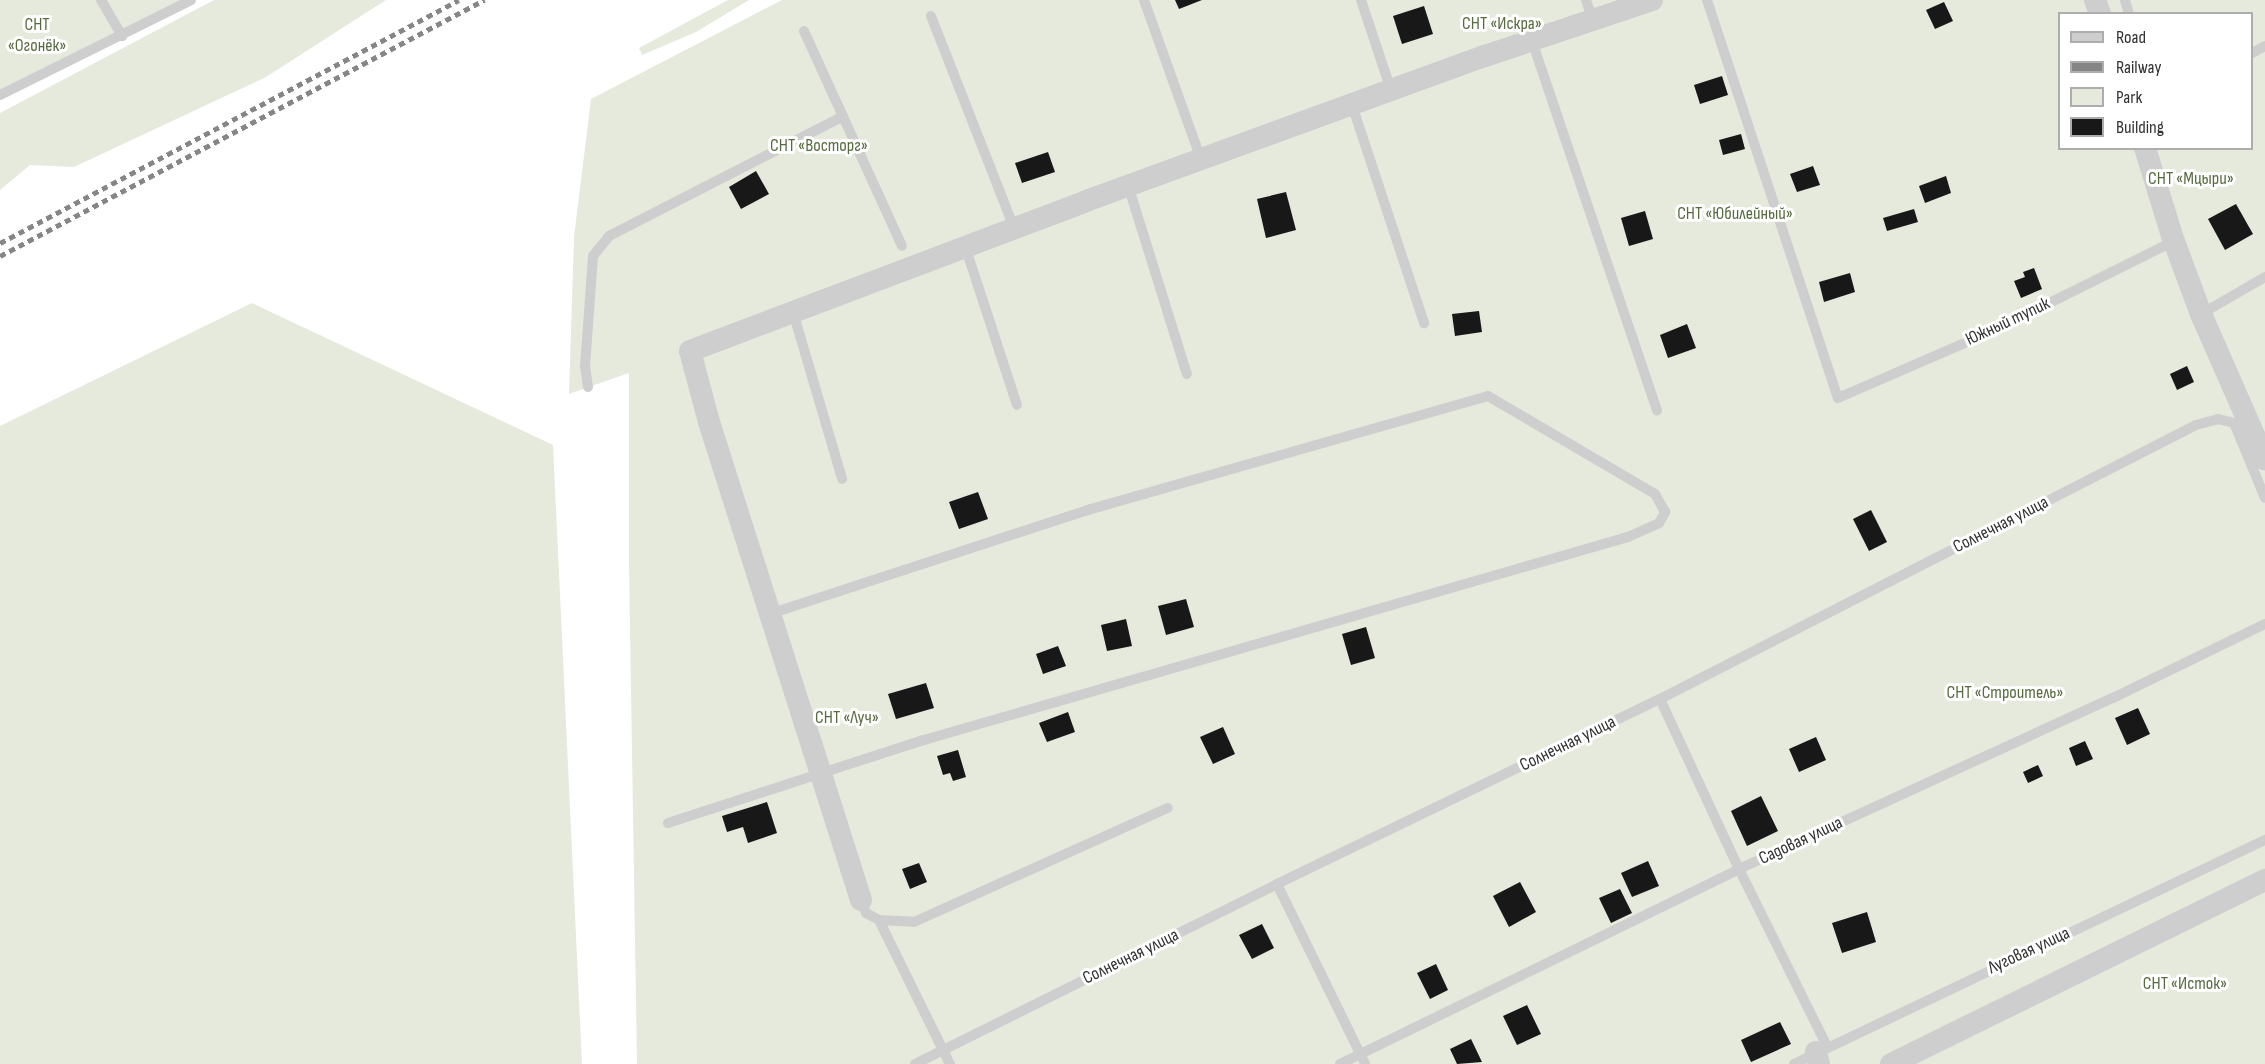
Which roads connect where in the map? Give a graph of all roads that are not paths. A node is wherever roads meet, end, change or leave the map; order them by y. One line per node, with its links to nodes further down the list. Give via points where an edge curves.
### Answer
1 (101, 0): 10 (lane)
2 (191, 0): 10 (lane)
3 (1144, 0): 17 (lane)
4 (1361, 0): 12 (lane)
5 (1652, 0): 7 (street)
6 (1707, 0): 20 (lane, Южный тупик, via 1838,398 1999,328)
7 (1589, 10): 11 (street)
8 (931, 16): 19 (lane)
9 (804, 31): 15 (lane)
10 (122, 36): 13 (lane)
11 (1532, 41): 12 (street); 30 (lane)
12 (1391, 90): 14 (street)
13 (0, 94)
14 (1352, 105): 17 (street); 26 (lane)
15 (843, 116): 21 (lane); 28 (lane, via 609,236 593,256 585,366)
16 (2146, 150): 20 (street)
17 (1201, 159): 18 (street)
18 (1128, 186): 19 (street); 27 (lane)
19 (1014, 228): 22 (street)
20 (2175, 241): 25 (street)
21 (902, 246)
22 (965, 246): 24 (street); 29 (lane)
23 (2265, 277): 25 (lane)
24 (793, 312): 32 (lane); 34 (street, via 690,351)
25 (2201, 314): 31 (street)
26 (1424, 323)
27 (1187, 374)
28 (588, 387)
29 (1017, 405)
30 (1657, 410)
31 (2265, 460)
32 (842, 479)
33 (2265, 498): 36 (lane, Солнечная улица, via 2234,423 2218,419 2196,425)
34 (769, 614): 37 (street); 37 (lane, via 1091,509 1488,396 1655,494 1665,512 1659,523 1628,537 924,740)
35 (2265, 624): 41 (lane, Садовая улица)
36 (1660, 699): 41 (lane); 43 (lane, Солнечная улица)
37 (820, 774): 39 (lane); 44 (street)
38 (1168, 808): 45 (lane, via 914,922)
39 (668, 823)
40 (2265, 840): 47 (lane, Луговая улица)
41 (1739, 869): 47 (lane); 48 (lane, Садовая улица)
42 (2265, 879): 53 (street)
43 (1277, 884): 46 (lane, Солнечная улица); 48 (lane)
44 (861, 900): 45 (lane, via 866,913)
45 (879, 920): 46 (lane)
46 (943, 1050): 49 (lane, Солнечная улица); 50 (lane)
47 (1820, 1054): 52 (lane, Луговая улица)
48 (1363, 1059): 51 (lane, Садовая улица)
49 (915, 1064)
50 (950, 1064)
51 (1340, 1064)
52 (1794, 1064)
53 (1891, 1064)

